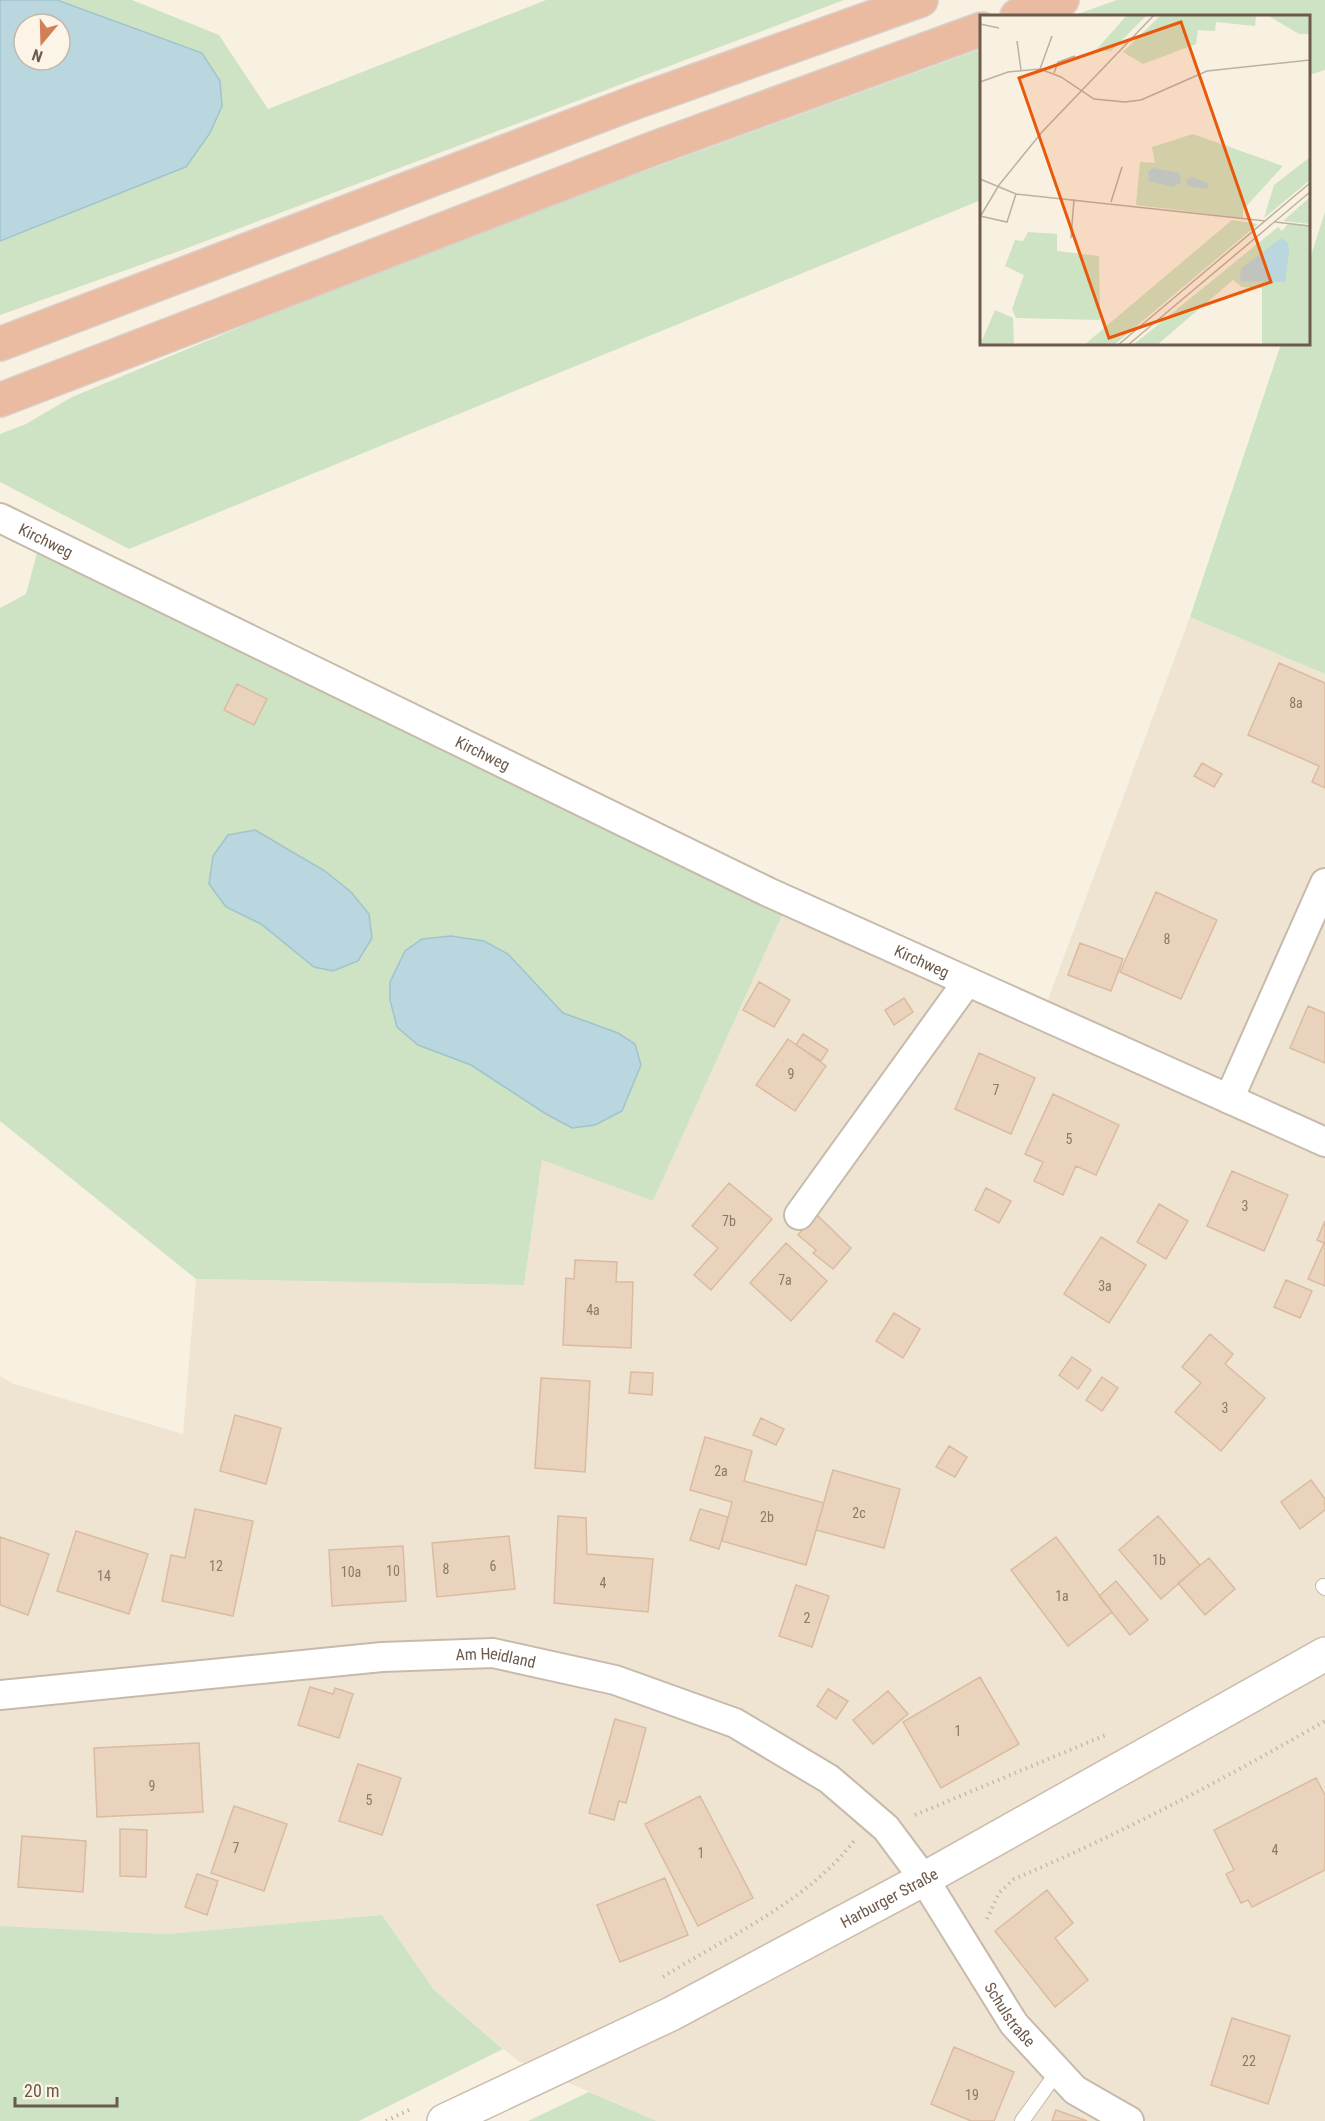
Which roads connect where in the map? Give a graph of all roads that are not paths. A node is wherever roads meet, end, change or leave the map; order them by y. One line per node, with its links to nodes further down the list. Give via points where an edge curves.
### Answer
1 (921, 0): 5 (highway, via 633,103)
2 (1062, 0): 3 (highway)
3 (1020, 15)
4 (980, 29): 6 (highway, via 652,148)
5 (0, 345)
6 (0, 400)
7 (0, 518): 9 (street, Kirchweg, via 768,892)
8 (1325, 883): 10 (street)
9 (968, 982): 10 (street, Kirchweg); 12 (street, Kirchweg)
10 (1229, 1099): 11 (street, Kirchweg)
11 (1325, 1142)
12 (799, 1215)
13 (1325, 1654): 15 (street, Harburger Straße)
14 (0, 1695): 15 (street, Am Heidland, via 382,1656 493,1653 615,1680 735,1723 829,1779 886,1828)
15 (924, 1879): 16 (street, Schulstraße, via 1014,2024); 17 (street, Harburger Straße, via 671,2014)
16 (1058, 2071): 18 (lane); 19 (street, Schulstraße, via 1075,2090)
17 (444, 2121)
18 (1022, 2121)
19 (1129, 2121)

